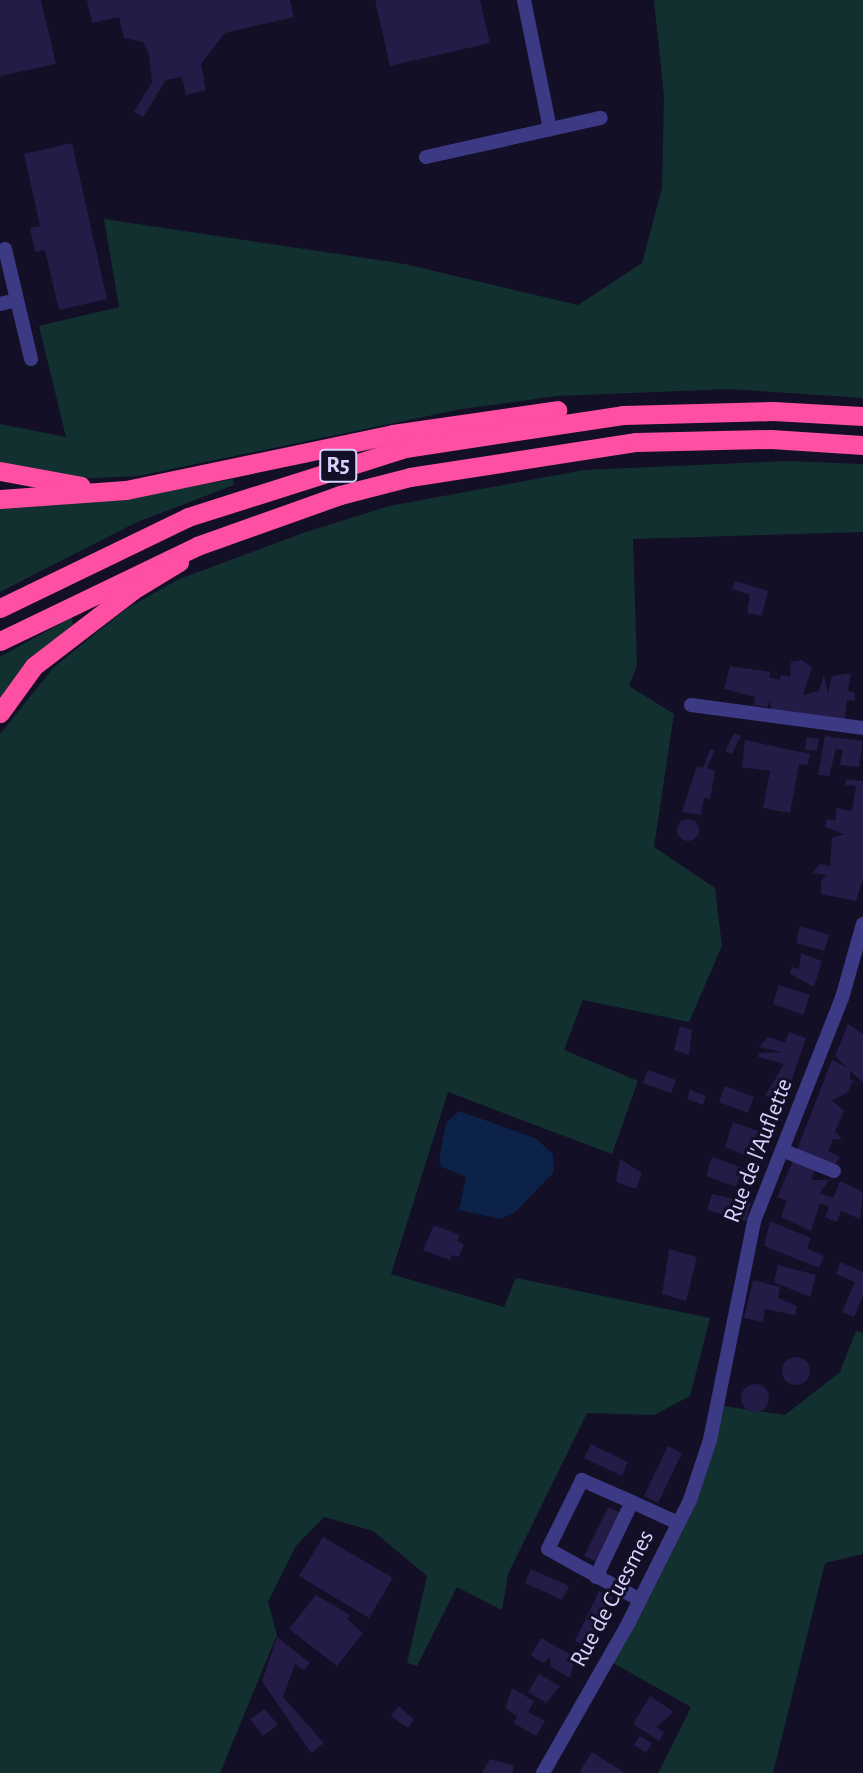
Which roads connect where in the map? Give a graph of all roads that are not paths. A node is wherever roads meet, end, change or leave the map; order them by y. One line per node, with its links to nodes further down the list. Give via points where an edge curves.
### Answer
1 (524, 0): 3 (street)
2 (601, 118): 3 (street)
3 (550, 129): 4 (street)
4 (426, 157)
5 (5, 249): 6 (street)
6 (17, 300): 7 (street); 8 (street)
7 (0, 304)
8 (31, 359)
9 (702, 411): 10 (highway, R5); 13 (highway, via 525,413); 16 (highway, R5, via 506,429 332,467 188,517)
10 (863, 416)
11 (863, 445): 15 (highway, R5, via 703,440 555,451 340,495)
12 (0, 471): 13 (highway, via 84,486)
13 (204, 475): 14 (highway, via 82,496)
14 (0, 499)
15 (197, 546): 17 (highway, R5); 19 (highway, via 34,666)
16 (0, 608)
17 (0, 641)
18 (691, 705): 20 (street)
19 (0, 713)
20 (863, 728)
21 (863, 924): 22 (street, Rue de l'Auflette, via 842,998)
22 (782, 1150): 23 (street); 24 (street, Rue de l'Auflette, via 754,1221)
23 (834, 1171)
24 (710, 1440): 26 (street, Rue de Cuesmes)
25 (632, 1502): 26 (street); 27 (street); 27 (street, via 582,1480 560,1519 549,1543 551,1554)
26 (678, 1522): 28 (street, Rue de Cuesmes)
27 (596, 1577): 28 (street)
28 (640, 1600): 29 (street, Rue de Cuesmes)
29 (543, 1773)

